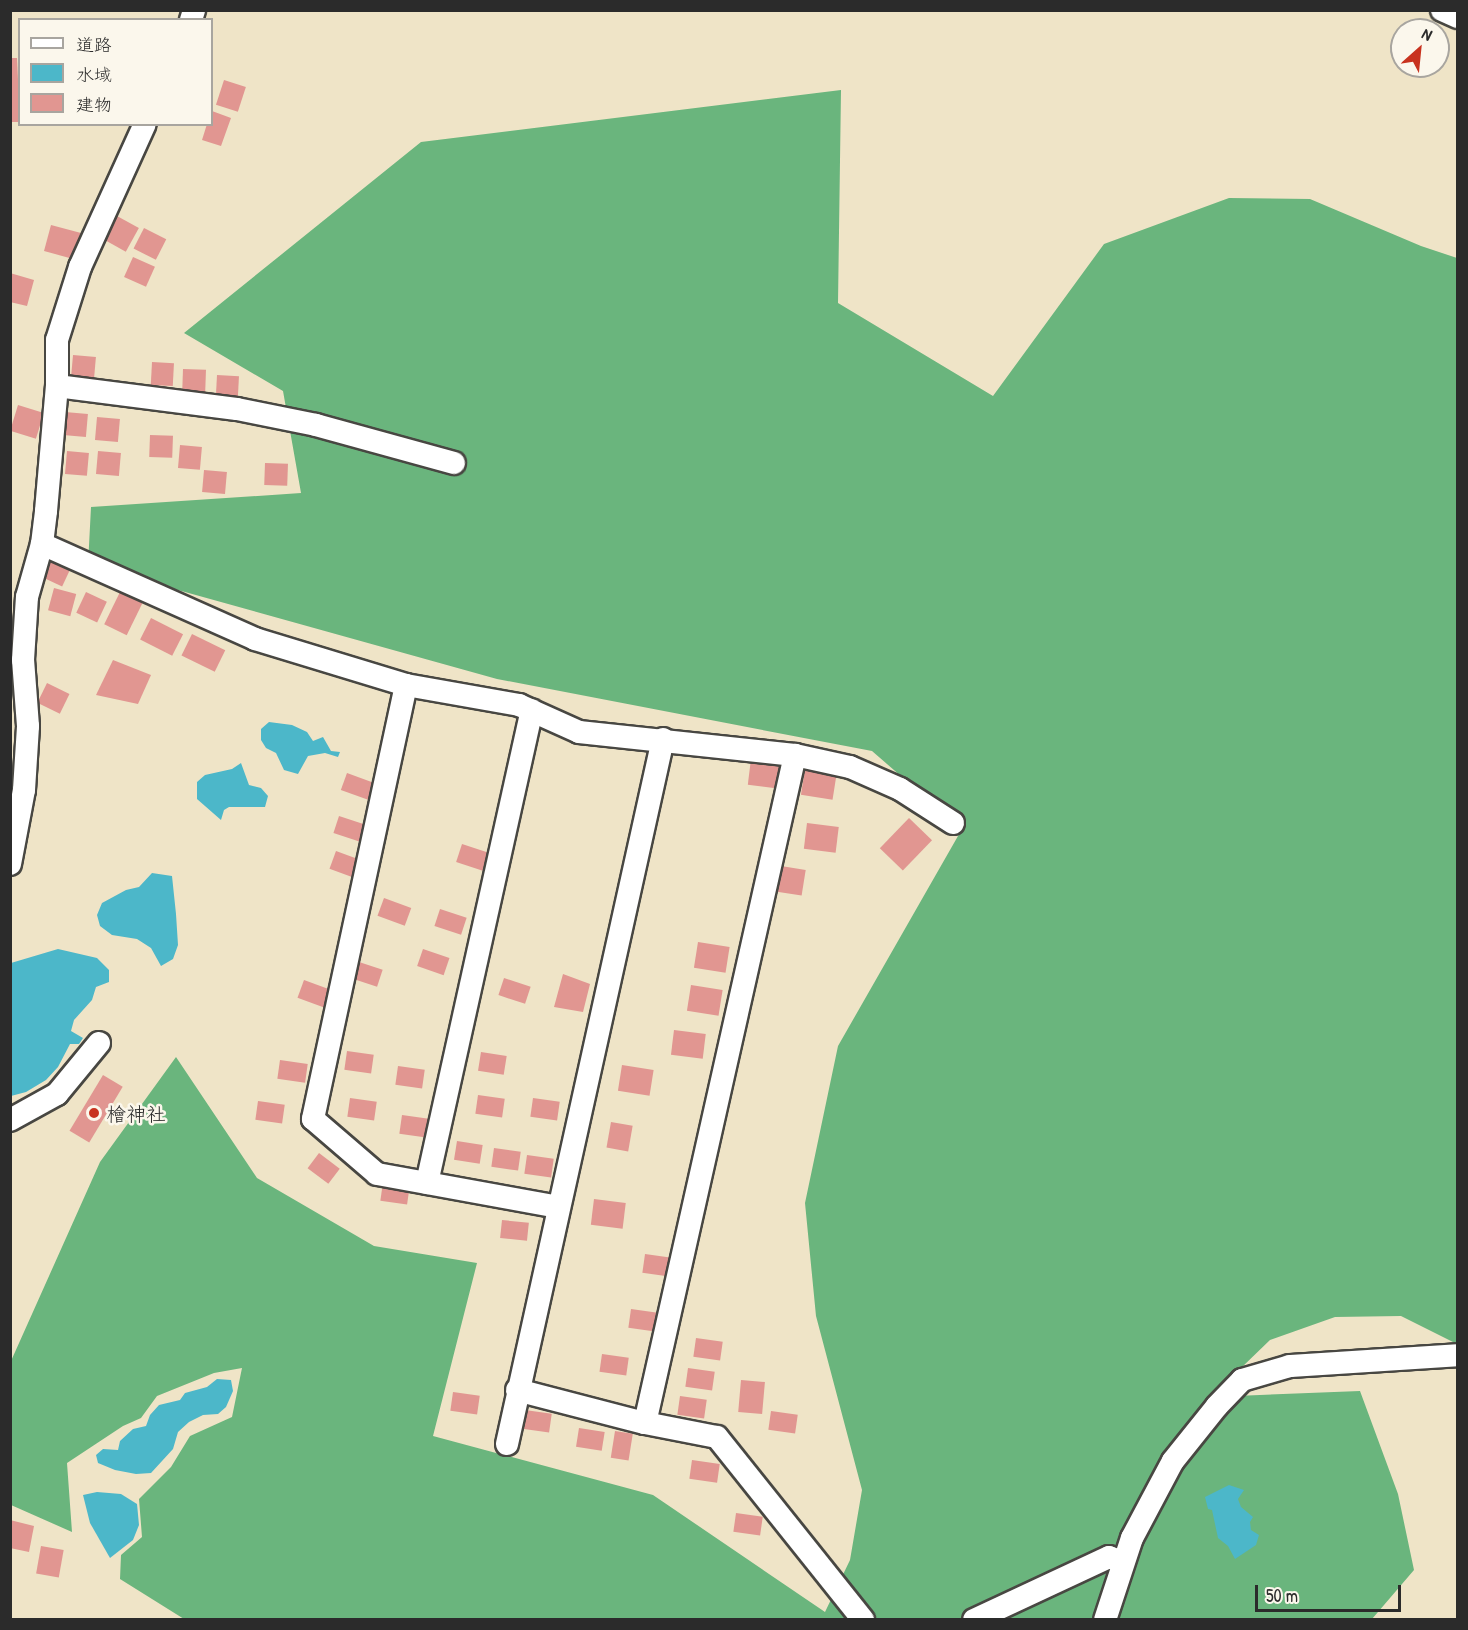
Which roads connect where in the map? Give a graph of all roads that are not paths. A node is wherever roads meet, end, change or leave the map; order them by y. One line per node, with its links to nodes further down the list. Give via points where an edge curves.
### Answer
1 (1442, 10): 2 (street)
2 (1458, 17)
3 (144, 126): 4 (street, via 80,267 57,340)
4 (57, 386): 5 (street, via 237,409 316,425); 6 (street)
5 (454, 463)
6 (42, 544): 7 (street, via 255,639); 9 (street, via 27,597)
7 (406, 685): 8 (street, via 519,705); 16 (street, via 313,1119 377,1174)
8 (532, 711): 10 (street, via 579,732); 16 (street)
9 (19, 721): 13 (street, via 24,790)
10 (663, 739): 11 (street); 17 (street)
11 (795, 755): 12 (street, via 850,766 900,789); 20 (street)
12 (953, 823)
13 (10, 864)
14 (99, 1043): 15 (street, via 57,1094)
15 (10, 1120)
16 (427, 1183): 17 (street)
17 (558, 1207): 19 (street)
18 (1457, 1358): 22 (street, via 1290,1366 1242,1380 1173,1461)
19 (517, 1390): 20 (street); 21 (street)
20 (645, 1423): 23 (street, via 717,1437)
21 (507, 1444)
22 (1122, 1562): 24 (street, via 1109,1557); 25 (street)
23 (863, 1620)
24 (974, 1620)
25 (1105, 1620)

